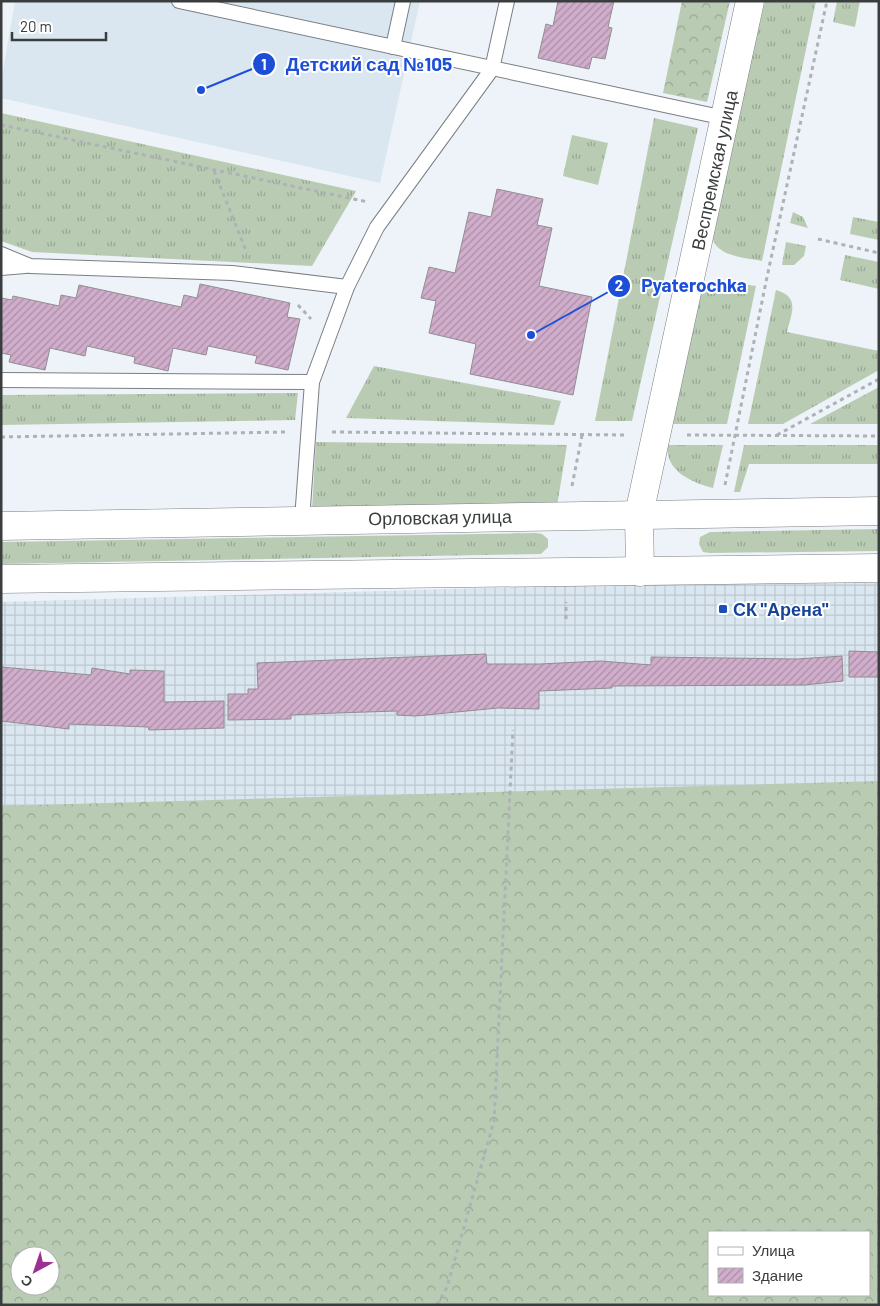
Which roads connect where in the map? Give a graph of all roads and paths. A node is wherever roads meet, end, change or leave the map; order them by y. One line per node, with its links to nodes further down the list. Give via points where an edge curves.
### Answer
1 (179, 1): 6 (lane)
2 (403, 1): 6 (lane)
3 (507, 1): 7 (lane)
4 (750, 1): 8 (street, Веспремская улица)
5 (827, 1): 26 (path)
6 (393, 47): 7 (lane)
7 (492, 69): 8 (lane); 11 (lane)
8 (725, 118): 25 (street, Веспремская улица)
9 (1, 125): 10 (path)
10 (214, 171): 11 (path); 17 (path)
11 (392, 207): 19 (lane, via 377,227)
12 (818, 239): 13 (path)
13 (879, 253)
14 (1, 254): 15 (lane)
15 (30, 266): 16 (lane); 17 (lane, via 232,273)
16 (1, 268)
17 (257, 277): 18 (lane)
18 (274, 278): 19 (lane); 20 (path)
19 (347, 287): 20 (lane)
20 (328, 338): 23 (lane)
21 (879, 379): 27 (path)
22 (1, 380): 23 (lane)
23 (312, 382): 24 (lane)
24 (306, 432): 25 (path); 29 (path); 33 (lane)
25 (657, 434): 26 (path); 32 (street, Веспремская улица)
26 (736, 435): 27 (path); 30 (path)
27 (776, 436): 28 (path)
28 (879, 436)
29 (1, 437)
30 (724, 490)
31 (879, 510): 32 (street, Орловская улица)
32 (639, 514): 33 (street, Орловская улица); 36 (street, Веспремская улица)
33 (302, 520): 34 (street, Орловская улица)
34 (1, 526)
35 (879, 568): 36 (street)
36 (640, 572): 37 (street)
37 (1, 579)
38 (513, 730): 39 (path, via 494,1121 447,1287)
39 (437, 1305)

